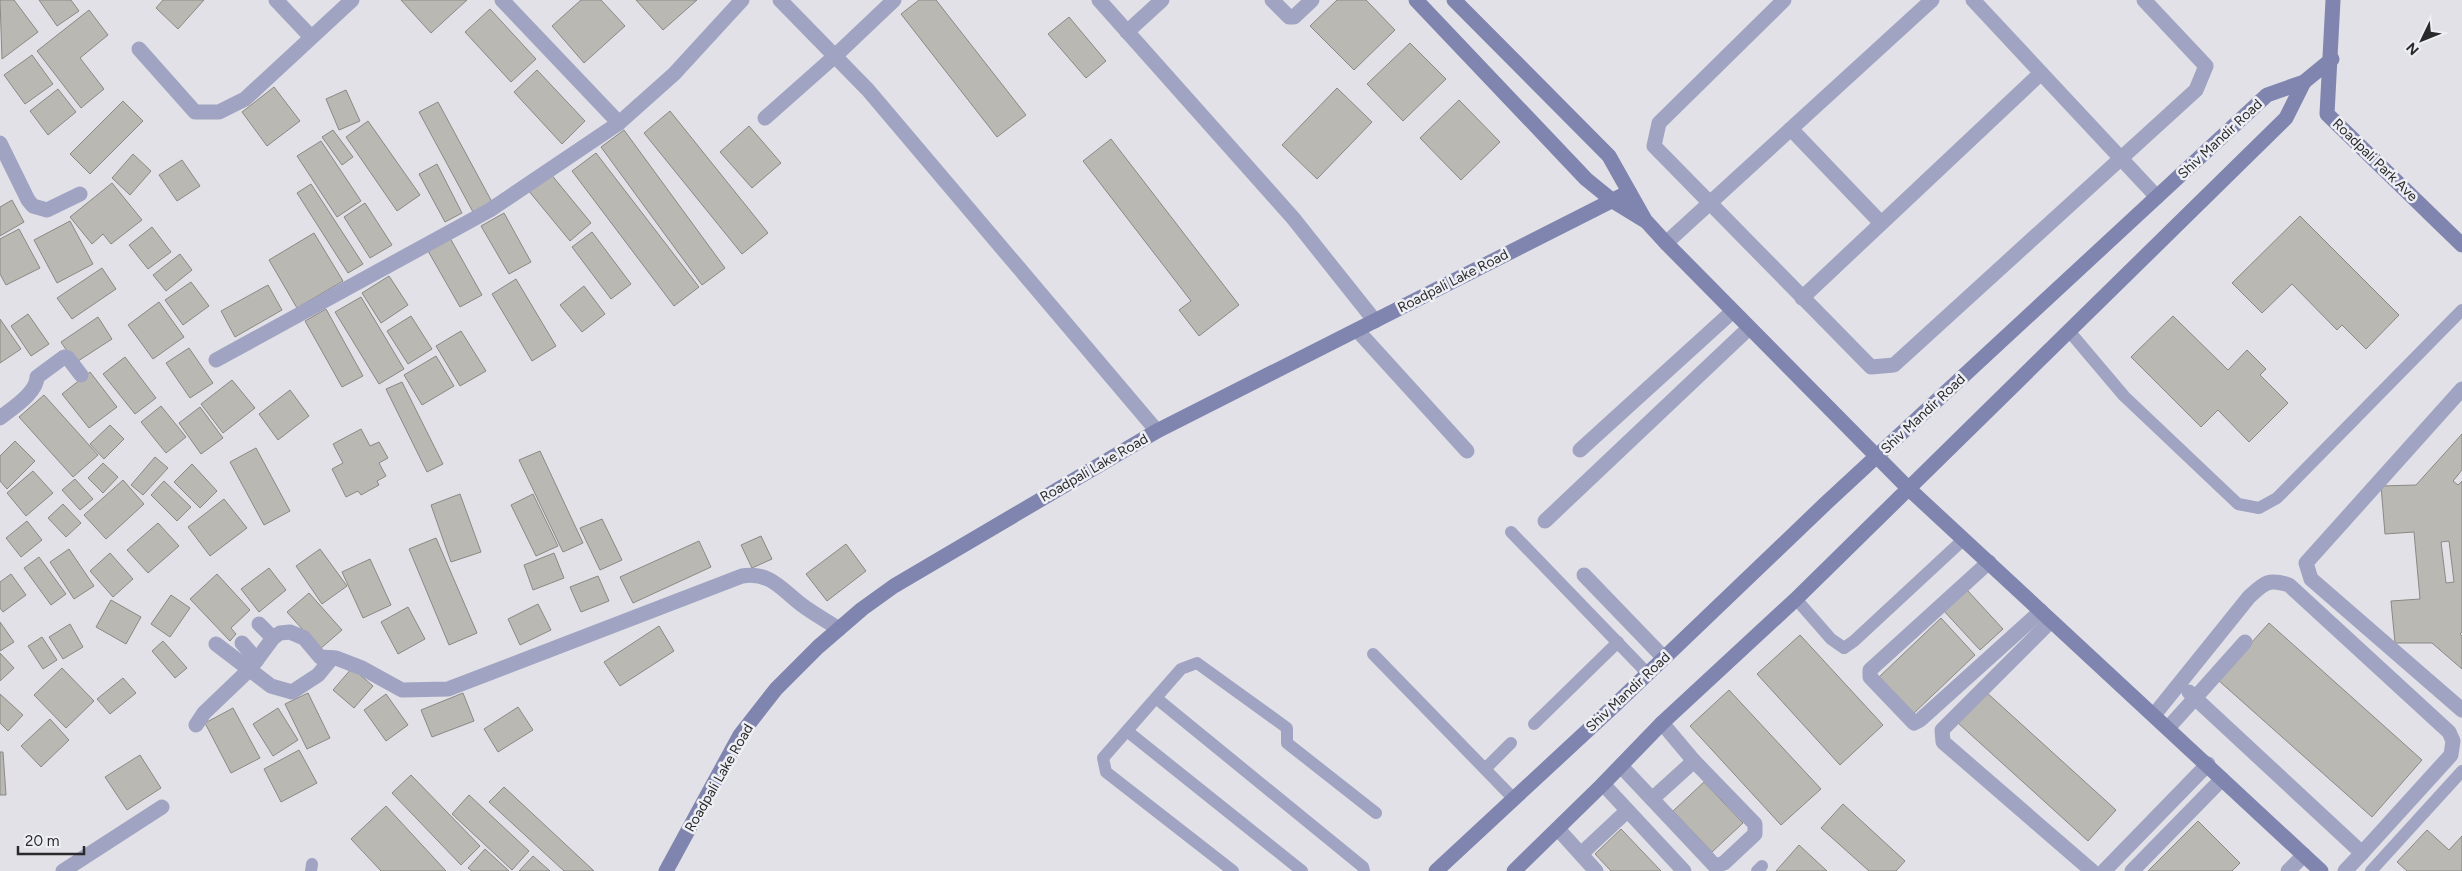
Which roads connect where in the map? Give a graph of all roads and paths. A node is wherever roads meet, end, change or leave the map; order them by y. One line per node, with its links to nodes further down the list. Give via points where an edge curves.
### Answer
1 (276, 0): 19 (street)
2 (352, 0): 19 (street)
3 (502, 0): 26 (street)
4 (742, 0): 26 (street, via 674,74)
5 (780, 0): 21 (street)
6 (894, 0): 21 (street)
7 (1099, 0): 18 (street)
8 (1162, 0): 18 (street)
9 (1272, 0): 10 (street, via 1288,17 1294,17)
10 (1312, 0)
11 (1416, 0): 33 (street, via 1586,180)
12 (1454, 0): 30 (street, via 1609,156)
13 (1784, 0): 34 (street, via 1659,123 1654,146)
14 (1932, 0): 27 (street)
15 (1973, 0): 23 (street)
16 (2144, 0): 29 (street, via 2206,66 2196,90)
17 (2334, 0): 22 (street)
18 (1128, 32): 42 (street, via 1293,218)
19 (311, 37): 20 (street, via 246,99 219,112 195,112)
20 (139, 49)
21 (836, 56): 25 (street); 50 (street)
22 (2332, 59): 24 (street); 38 (street, Roadpali Park Ave, via 2327,114)
23 (2041, 73): 29 (street); 36 (street)
24 (2304, 82): 32 (street, Shiv Mandir Road, via 2267,94); 45 (street, via 2286,118)
25 (765, 118)
26 (619, 123): 46 (street, via 490,210)
27 (1791, 129): 34 (street); 36 (street)
28 (0, 143): 31 (street, via 33,206 47,210)
29 (2121, 158): 32 (street); 39 (street, via 1894,365 1870,367)
30 (1629, 192): 33 (street, Roadpali Lake Road); 35 (street)
31 (80, 194)
32 (2157, 197): 53 (street, Shiv Mandir Road)
33 (1613, 201): 35 (street); 42 (street, Roadpali Lake Road)
34 (1710, 203): 37 (street); 39 (street)
35 (1645, 220): 37 (street)
36 (1882, 223): 39 (street)
37 (1666, 244): 41 (street)
38 (2462, 245)
39 (1802, 298)
40 (2462, 310): 45 (lane, via 2277,498 2259,508 2238,504 2124,396)
41 (1733, 311): 43 (street); 51 (street)
42 (1375, 321): 44 (street, Roadpali Lake Road)
43 (1750, 328): 53 (street); 55 (street)
44 (1357, 330): 50 (street, Roadpali Lake Road); 52 (street)
45 (2069, 331): 54 (street)
46 (216, 360)
47 (81, 375): 49 (street, via 64,357 37,377 31,391)
48 (2462, 389): 77 (street, via 2306,563 2311,579)
49 (0, 418)
50 (1157, 431): 63 (street, Roadpali Lake Road, via 894,586)
51 (1580, 450)
52 (1467, 451)
53 (1877, 457): 54 (street); 71 (street, Shiv Mandir Road)
54 (1908, 488): 57 (street); 60 (street)
55 (1545, 521)
56 (1511, 532): 65 (lane)
57 (1964, 540): 58 (street); 60 (lane, via 1844,648 1831,639)
58 (1989, 562): 61 (street); 61 (street, via 1870,670 1870,677 1914,723)
59 (1584, 575): 71 (street)
60 (1796, 599): 79 (street)
61 (2046, 616): 78 (street); 110 (street, via 1942,730 1942,742)
62 (259, 624): 64 (street)
63 (839, 629): 70 (street, via 771,580 752,574 448,689 402,690 362,668); 102 (street, Roadpali Lake Road, via 776,689 740,735)
64 (273, 638): 70 (street, via 290,632 304,638 320,657); 72 (street)
65 (1618, 642): 73 (lane); 80 (lane)
66 (2245, 642): 76 (street)
67 (242, 643): 72 (street)
68 (216, 644): 72 (street)
69 (1373, 654): 88 (lane)
70 (332, 658): 72 (street, via 318,675 292,692 272,686)
71 (1664, 658): 73 (street, Shiv Mandir Road)
72 (253, 664): 81 (street)
73 (1648, 674): 92 (street, Shiv Mandir Road)
74 (2179, 684): 76 (street); 78 (street); 98 (street, via 2262,584 2274,580 2289,585 2449,732 2453,741 2451,755)
75 (1156, 698): 83 (lane); 96 (lane, via 1181,668 1196,663 1287,728 1287,743); 105 (lane)
76 (2195, 698): 82 (street); 98 (street)
77 (2462, 710)
78 (2154, 715): 82 (street)
79 (1662, 723): 85 (street); 87 (street)
80 (1534, 724)
81 (196, 725)
82 (2168, 728): 86 (street)
83 (1127, 731): 103 (lane, via 1104,758 1106,772); 104 (lane)
84 (1511, 744): 88 (lane)
85 (1694, 761): 93 (street); 93 (street, via 1756,824 1755,834 1724,863 1715,866)
86 (2208, 764): 90 (street); 111 (street)
87 (1621, 766): 91 (street); 93 (street)
88 (1485, 769): 92 (lane)
89 (2462, 772): 116 (lane)
90 (2222, 779): 100 (street); 112 (street)
91 (1604, 784): 95 (street); 97 (street)
92 (1514, 799): 106 (street, Shiv Mandir Road)
93 (1652, 799)
94 (162, 807): 101 (street)
95 (1627, 811): 99 (street); 109 (street)
96 (1376, 812)
97 (1558, 829): 99 (street); 107 (street)
98 (2362, 852): 115 (street)
99 (1581, 854): 108 (street)
100 (2304, 855): 113 (street); 114 (street)
101 (63, 871)
102 (666, 871)
103 (1233, 871)
104 (1302, 871)
105 (1364, 871)
106 (1436, 871)
107 (1514, 871)
108 (1596, 871)
109 (1684, 871)
110 (2092, 871)
111 (2104, 871)
112 (2132, 871)
113 (2288, 871)
114 (2322, 871)
115 (2345, 871)
116 (2371, 871)

